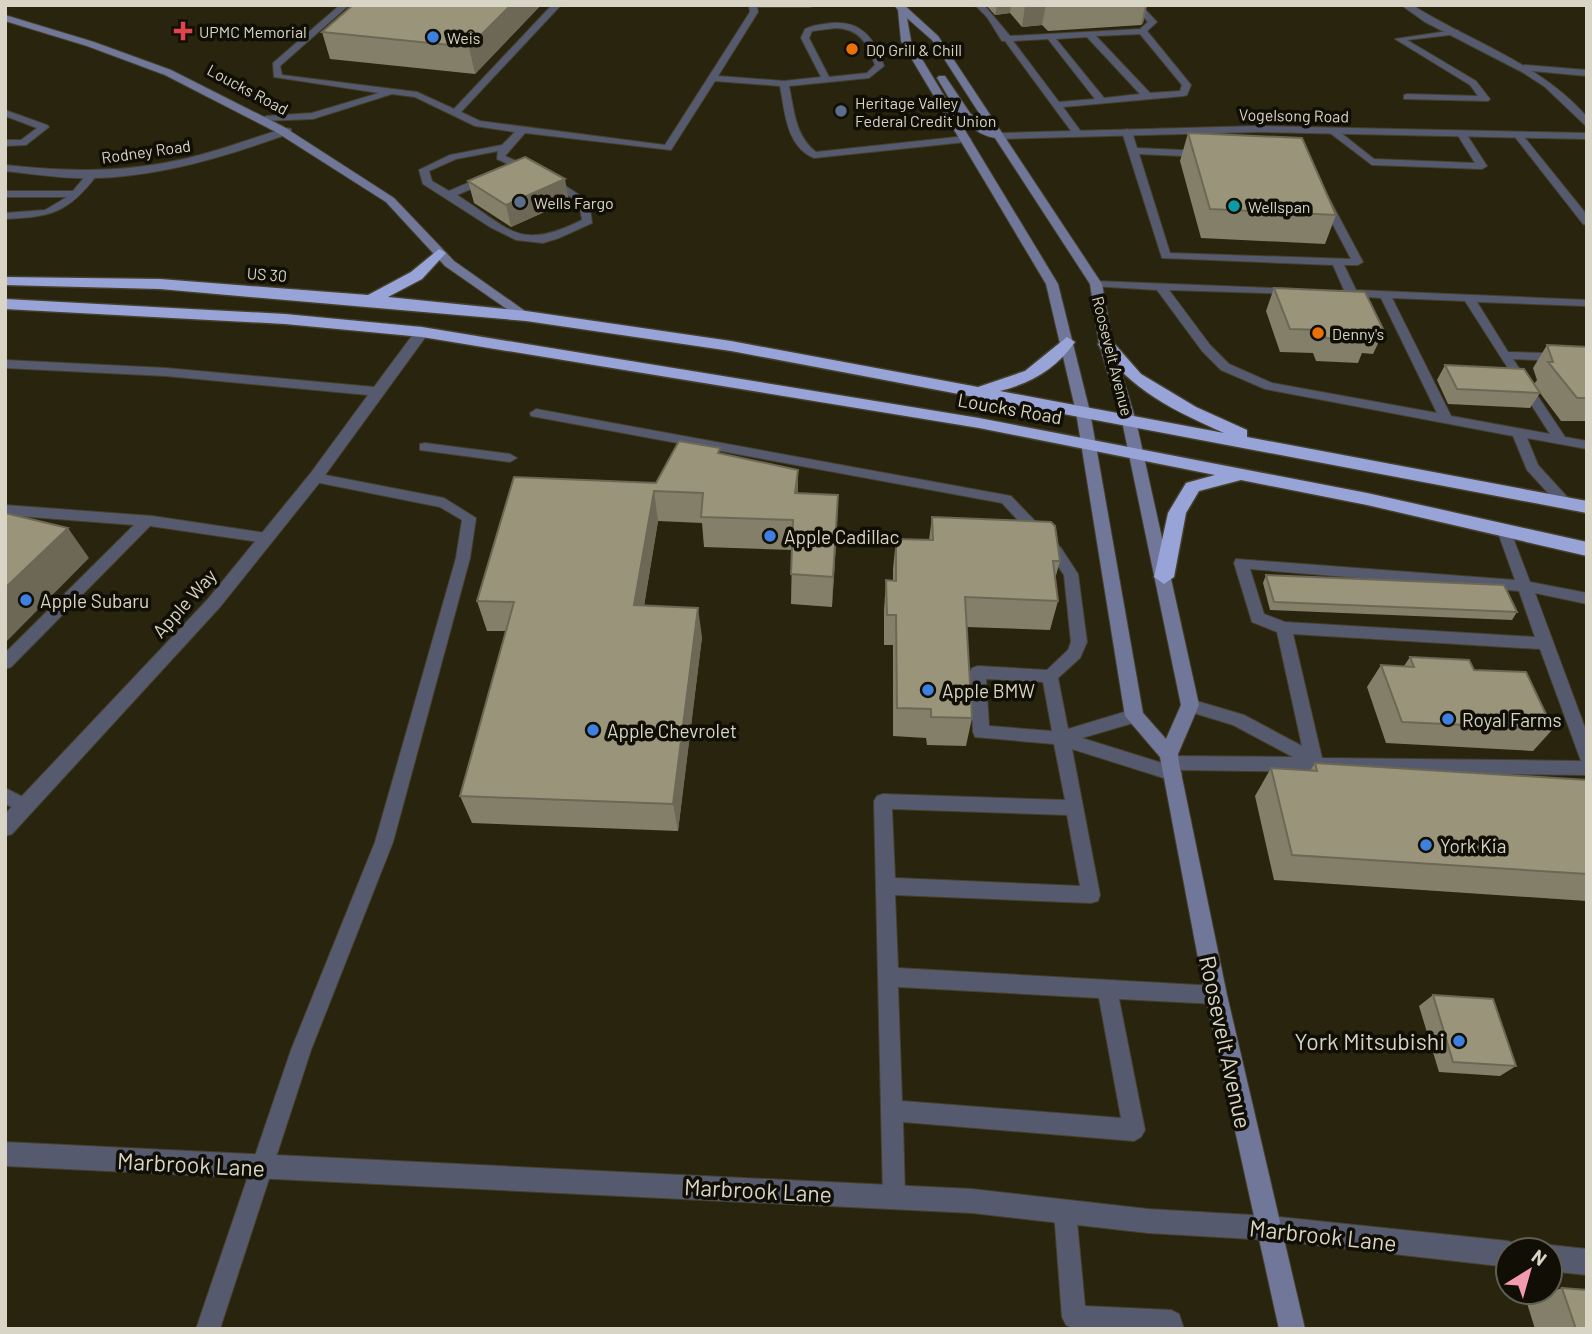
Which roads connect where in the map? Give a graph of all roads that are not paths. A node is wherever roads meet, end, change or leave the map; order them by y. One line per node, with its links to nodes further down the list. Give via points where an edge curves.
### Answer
1 (345, 5): 20 (lane, via 276,65 278,77)
2 (557, 5): 26 (lane)
3 (810, 5): 17 (lane, via 753,5 754,12)
4 (979, 5): 13 (lane)
5 (1136, 5): 9 (lane, via 1153,22)
6 (1405, 5): 10 (street)
7 (900, 8): 14 (main road, Roosevelt Avenue, via 906,41); 37 (main road, Roosevelt Avenue, via 935,38)
8 (5, 18): 27 (main road, Loucks Road, via 128,54)
9 (1142, 31): 11 (lane); 21 (lane, via 1187,85 1184,93)
10 (1455, 32): 15 (street); 22 (lane, via 1399,39 1473,83 1485,99)
11 (1089, 34): 12 (lane); 21 (lane)
12 (1050, 36): 13 (lane); 23 (lane)
13 (1005, 39): 25 (lane)
14 (914, 53): 37 (main road, via 934,66 975,127 989,136); 39 (main road, Roosevelt Avenue)
15 (1525, 68): 16 (lane); 29 (street, via 1553,88)
16 (1587, 73)
17 (713, 78): 19 (lane); 30 (lane, via 668,148)
18 (826, 79): 18 (lane, via 869,75 880,66 865,34 854,26 809,29 805,38); 19 (lane)
19 (784, 84): 39 (lane, via 787,111 801,147 814,155)
20 (394, 92): 24 (lane); 26 (lane, via 417,95)
21 (1147, 96): 23 (lane)
22 (1407, 97)
23 (1102, 101): 25 (lane)
24 (358, 102): 27 (lane, via 300,118); 31 (lane, via 343,113)
25 (1055, 105): 34 (lane)
26 (454, 113): 30 (lane, via 478,124)
27 (266, 119): 31 (main road, Loucks Road)
28 (23, 123): 40 (lane, via 23,143)
29 (1587, 124)
30 (522, 130): 41 (lane)
31 (287, 131): 47 (street, Rodney Road, via 204,159); 55 (main road, Loucks Road, via 415,220)
32 (1333, 131): 33 (street, Vogelsong Road, via 1291,135); 35 (street, Vogelsong Road); 35 (lane, via 1373,162 1482,166)
33 (1127, 132): 34 (street, Vogelsong Road); 42 (lane)
34 (1077, 133): 37 (street, Vogelsong Road)
35 (1462, 134): 36 (street, Vogelsong Road)
36 (1518, 135): 38 (street, Vogelsong Road); 54 (lane)
37 (1001, 136): 58 (main road, Roosevelt Avenue)
38 (1587, 136)
39 (966, 139): 70 (main road, Roosevelt Avenue, via 1052,284)
40 (5, 143)
41 (505, 147): 44 (lane, via 500,157); 52 (lane, via 441,160 424,170 427,182)
42 (1133, 151): 43 (lane); 56 (lane, via 1166,256)
43 (1212, 155)
44 (517, 165): 46 (lane); 52 (lane, via 584,201 588,221 556,237 523,241 496,229)
45 (5, 168): 47 (street, Rodney Road)
46 (506, 170)
47 (92, 175): 51 (lane)
48 (495, 175): 52 (lane)
49 (1316, 184): 56 (lane, via 1357,262)
50 (5, 194): 51 (lane)
51 (76, 194): 53 (lane, via 65,207 46,215)
52 (449, 195)
53 (5, 216)
54 (1587, 222)
55 (439, 253): 65 (highway, via 410,281); 68 (main road, Loucks Road)
56 (1337, 262): 62 (lane)
57 (5, 281): 65 (highway, US 30 / US 30, via 160,284)
58 (1096, 284): 59 (lane); 71 (main road, Roosevelt Avenue)
59 (1160, 286): 60 (lane); 79 (lane, via 1225,367 1269,386)
60 (1302, 291)
61 (1327, 293): 62 (lane)
62 (1352, 294): 63 (lane)
63 (1385, 295): 64 (lane); 79 (lane)
64 (1469, 299): 67 (lane); 72 (lane)
65 (370, 300): 68 (highway, US 30 / US 30)
66 (5, 304): 69 (highway, via 285,318)
67 (1585, 306)
68 (526, 316): 76 (highway, Loucks Road / US 30, via 731,346)
69 (422, 332): 75 (street, Apple Way); 83 (highway, Loucks Road)
70 (1067, 342): 76 (highway, via 1053,361 1031,377); 77 (main road, Roosevelt Avenue)
71 (1106, 344): 80 (main road, Roosevelt Avenue); 86 (highway, via 1135,378 1190,411)
72 (1504, 355): 73 (lane); 82 (lane)
73 (1587, 358)
74 (5, 364): 75 (street, via 166,372)
75 (378, 392): 90 (street, Apple Way)
76 (974, 392): 77 (highway, Loucks Road / US 30)
77 (1083, 412): 80 (highway, Loucks Road / US 30); 83 (main road, Roosevelt Avenue)
78 (536, 413): 104 (lane, via 1006,499 1071,574 1079,642 1074,654)
79 (1446, 419): 81 (lane)
80 (1129, 421): 86 (highway, Loucks Road / US 30); 87 (main road, Roosevelt Avenue)
81 (1519, 433): 82 (lane); 91 (lane, via 1532,467)
82 (1561, 440): 84 (lane)
83 (1088, 444): 87 (highway, Loucks Road); 106 (main road, Roosevelt Avenue)
84 (1587, 445)
85 (425, 447): 88 (lane)
86 (1271, 447): 91 (highway, Loucks Road / US 30)
87 (1135, 452): 89 (highway, Loucks Road); 98 (main road, Roosevelt Avenue)
88 (510, 458)
89 (1241, 474): 95 (highway, Loucks Road); 98 (highway, via 1192,487 1177,513)
90 (315, 478): 96 (street, Apple Way); 122 (lane, via 444,503 469,518 463,558 384,842 301,1050)
91 (1565, 503): 92 (highway, Loucks Road / US 30)
92 (1587, 507)
93 (5, 510): 94 (lane)
94 (146, 521): 96 (lane); 103 (lane)
95 (1504, 530): 97 (highway, Loucks Road); 99 (lane)
96 (266, 538): 113 (street, Apple Way, via 214,603)
97 (1587, 549)
98 (1164, 577): 105 (main road, Roosevelt Avenue)
99 (1526, 586): 100 (lane); 101 (lane, via 1241,563 1257,618); 102 (lane)
100 (1587, 599)
101 (1284, 628): 102 (lane); 109 (lane)
102 (1545, 643): 108 (lane)
103 (5, 663)
104 (1050, 676): 107 (lane); 107 (lane, via 978,672 981,732)
105 (1190, 705): 109 (lane, via 1265,734); 110 (main road)
106 (1134, 716): 107 (lane); 110 (main road)
107 (1060, 738): 110 (lane); 114 (lane)
108 (1587, 756)
109 (1315, 763): 110 (lane); 111 (lane)
110 (1171, 764): 119 (main road, Roosevelt Avenue)
111 (1587, 768)
112 (5, 794): 113 (lane)
113 (23, 805): 115 (street, Apple Way)
114 (1074, 808): 116 (lane, via 883,801); 116 (lane, via 1091,895)
115 (5, 828)
116 (886, 886): 117 (lane)
117 (888, 977): 118 (lane); 120 (lane)
118 (1107, 989): 119 (lane); 120 (lane, via 1134,1130)
119 (1216, 995): 125 (main road, Roosevelt Avenue)
120 (892, 1111): 123 (lane)
121 (5, 1154): 122 (street, Marbrook Lane)
122 (264, 1168): 123 (street, Marbrook Lane); 130 (lane)
123 (894, 1197): 124 (street, Marbrook Lane)
124 (1065, 1211): 125 (street, Marbrook Lane); 129 (lane)
125 (1269, 1228): 126 (street, Marbrook Lane); 132 (main road, Roosevelt Avenue)
126 (1494, 1252)
127 (1564, 1260): 128 (street)
128 (1587, 1262)
129 (1071, 1323): 131 (lane, via 1171,1322)
130 (208, 1329)
131 (1172, 1329)
132 (1292, 1329)

